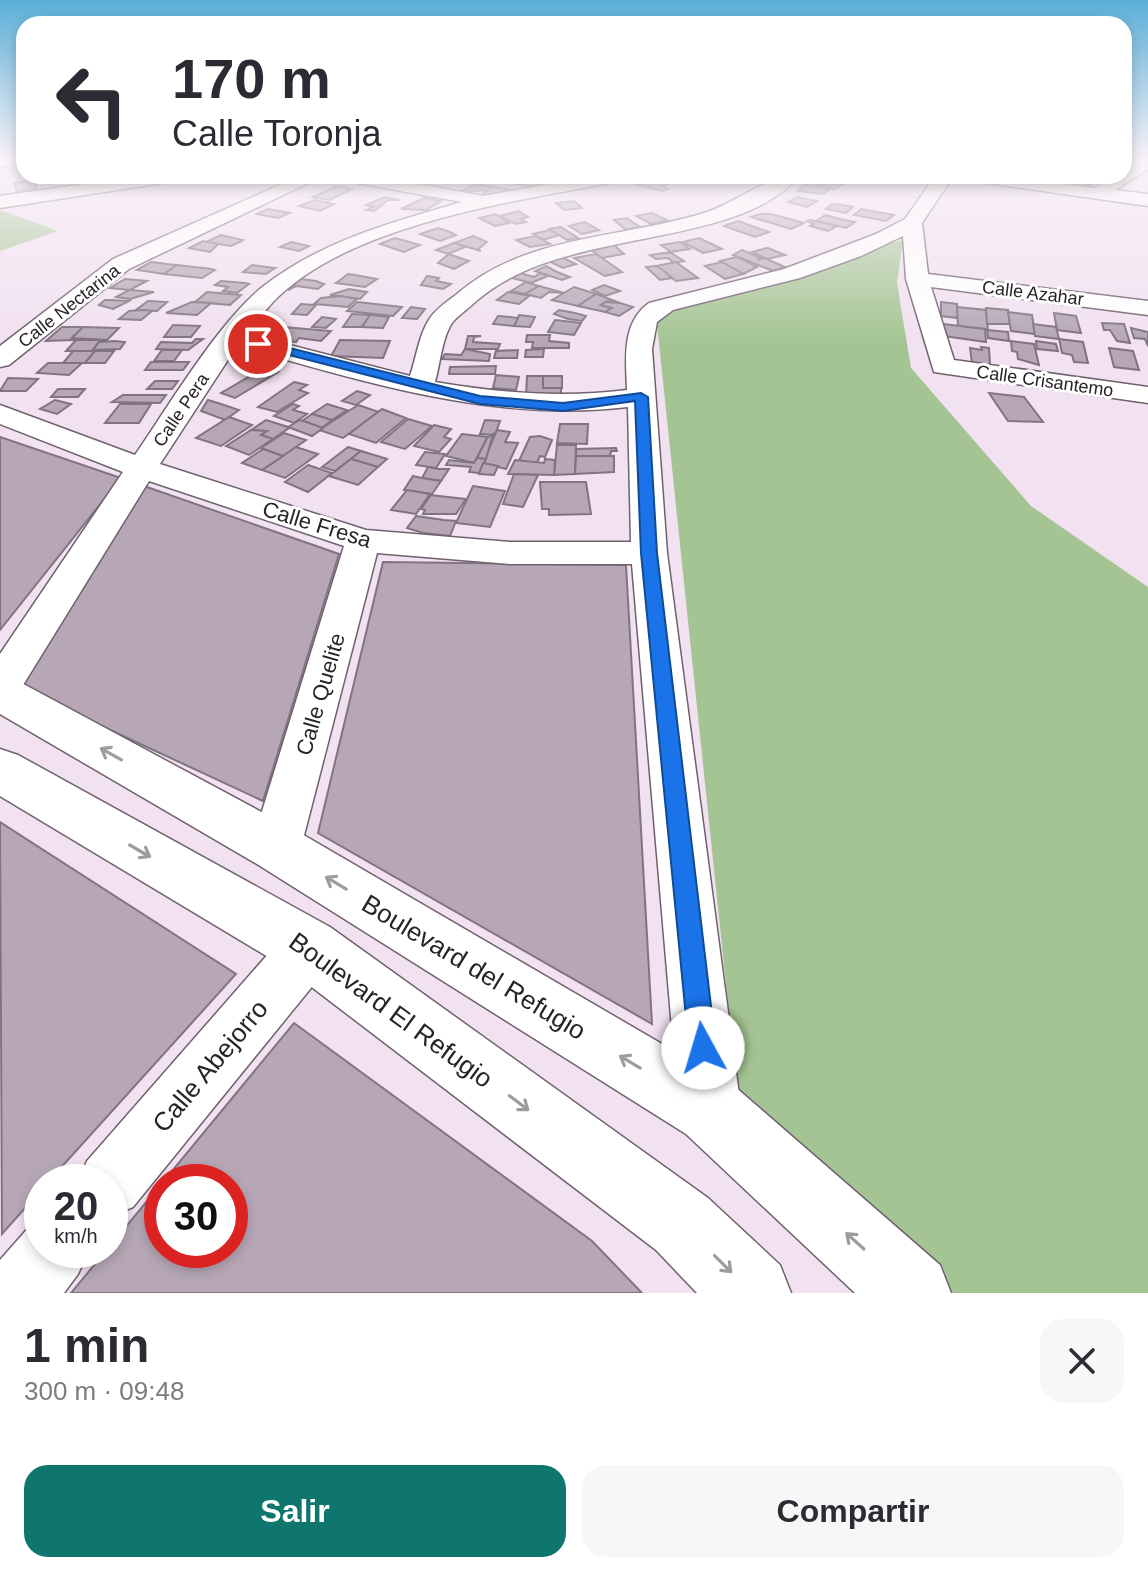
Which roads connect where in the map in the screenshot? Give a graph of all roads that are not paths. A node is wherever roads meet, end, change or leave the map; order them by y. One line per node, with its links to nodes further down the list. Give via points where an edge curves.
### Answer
1 (219, 219): 9 (street, Calle Nectarina, via 121,264)
2 (423, 219): 8 (street, Calle Pera, via 325,255 271,291)
3 (701, 219): 10 (street, via 581,244 526,261 483,283 440,321)
4 (914, 219): 5 (street)
5 (912, 223): 6 (street); 12 (street, via 859,251 653,309 644,322 639,349)
6 (917, 279): 7 (street, Calle Azahar); 11 (street, Calle Crisantemo, via 943,366)
7 (1148, 308)
8 (231, 337): 10 (street); 14 (street, Calle Pera)
9 (0, 359)
10 (420, 387): 12 (street, via 539,406 586,406)
11 (1148, 395)
12 (641, 397): 16 (street)
13 (0, 414): 14 (street, Calle Fresa)
14 (141, 468): 15 (street, Calle Fresa); 17 (street, Calle Pera)
15 (363, 541): 16 (street, Calle Fresa, via 510,553); 19 (street, Calle Quelite)
16 (649, 553): 21 (street)
17 (0, 690): 19 (main road, Boulevard del Refugio, one-way to 17)
18 (0, 770): 20 (main road, Boulevard El Refugio, one-way to 20)
19 (276, 847): 21 (main road, Boulevard del Refugio, one-way to 19)
20 (309, 948): 22 (street, Calle Abejorro); 25 (main road, Boulevard El Refugio, one-way to 25, via 682,1224)
21 (710, 1110): 26 (main road, Boulevard del Refugio, one-way to 21)
22 (127, 1164)
23 (39, 1268): 24 (street)
24 (18, 1293)
25 (752, 1293)
26 (912, 1293)

